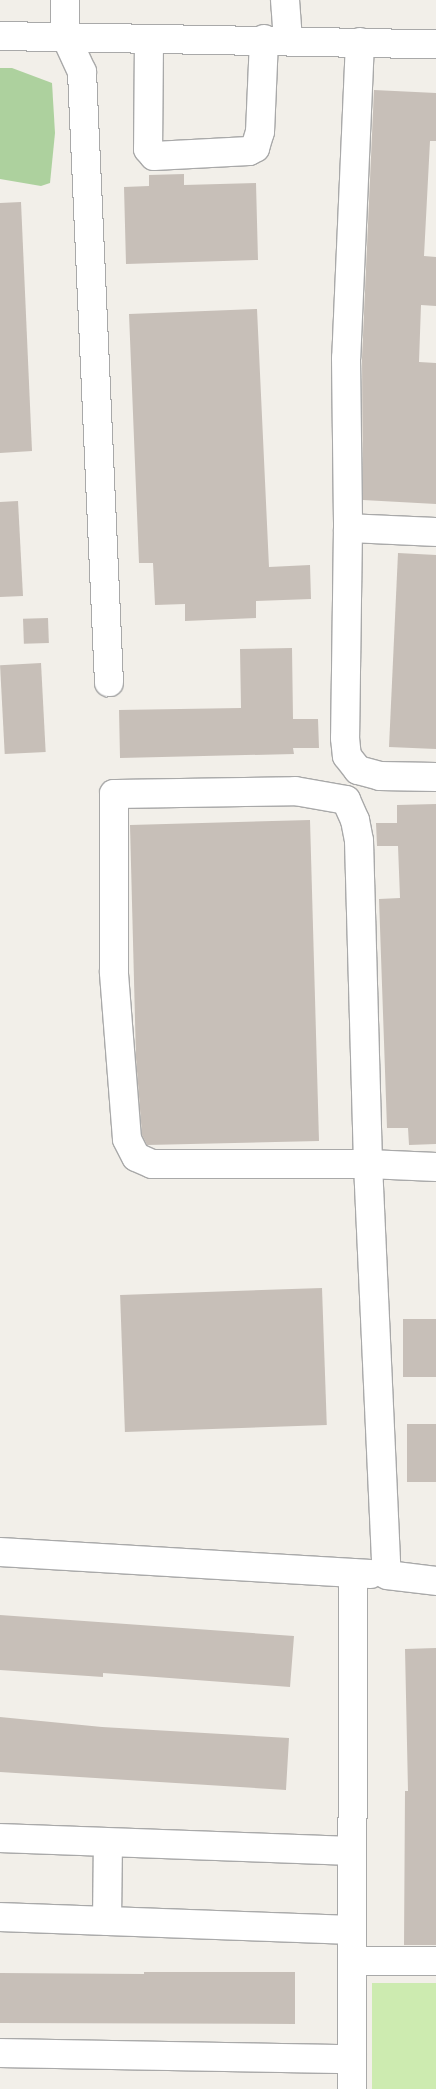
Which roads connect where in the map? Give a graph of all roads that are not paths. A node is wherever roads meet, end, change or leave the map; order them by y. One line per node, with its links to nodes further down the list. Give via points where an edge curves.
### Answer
1 (66, 0): 3 (street)
2 (285, 0): 6 (street)
3 (65, 35): 4 (street); 5 (street); 11 (street, via 82,72)
4 (0, 36)
5 (149, 40): 6 (street); 6 (street, via 148,149 154,156 256,148)
6 (276, 40): 7 (street)
7 (360, 42): 8 (street); 9 (street, via 346,358)
8 (436, 44)
9 (348, 528): 10 (street); 12 (street, via 347,756 358,770 380,776)
10 (436, 532)
11 (109, 682)
12 (436, 777)
13 (368, 1164): 13 (street, via 176,1166 152,1164 136,1157 127,1139 114,972 114,794 295,791 346,800 355,820 359,842); 14 (street); 17 (street)
14 (436, 1167)
15 (0, 1552): 16 (street)
16 (353, 1573): 17 (street); 21 (street)
17 (387, 1575): 18 (street)
18 (436, 1581)
19 (0, 1838): 20 (street)
20 (108, 1843): 21 (street); 23 (street)
21 (352, 1851): 24 (street)
22 (0, 1917): 23 (street)
23 (106, 1921): 24 (street)
24 (352, 1930): 25 (street)
25 (352, 1961): 26 (street); 28 (street)
26 (436, 1961)
27 (0, 2052): 28 (street)
28 (352, 2059): 29 (street)
29 (352, 2089)

